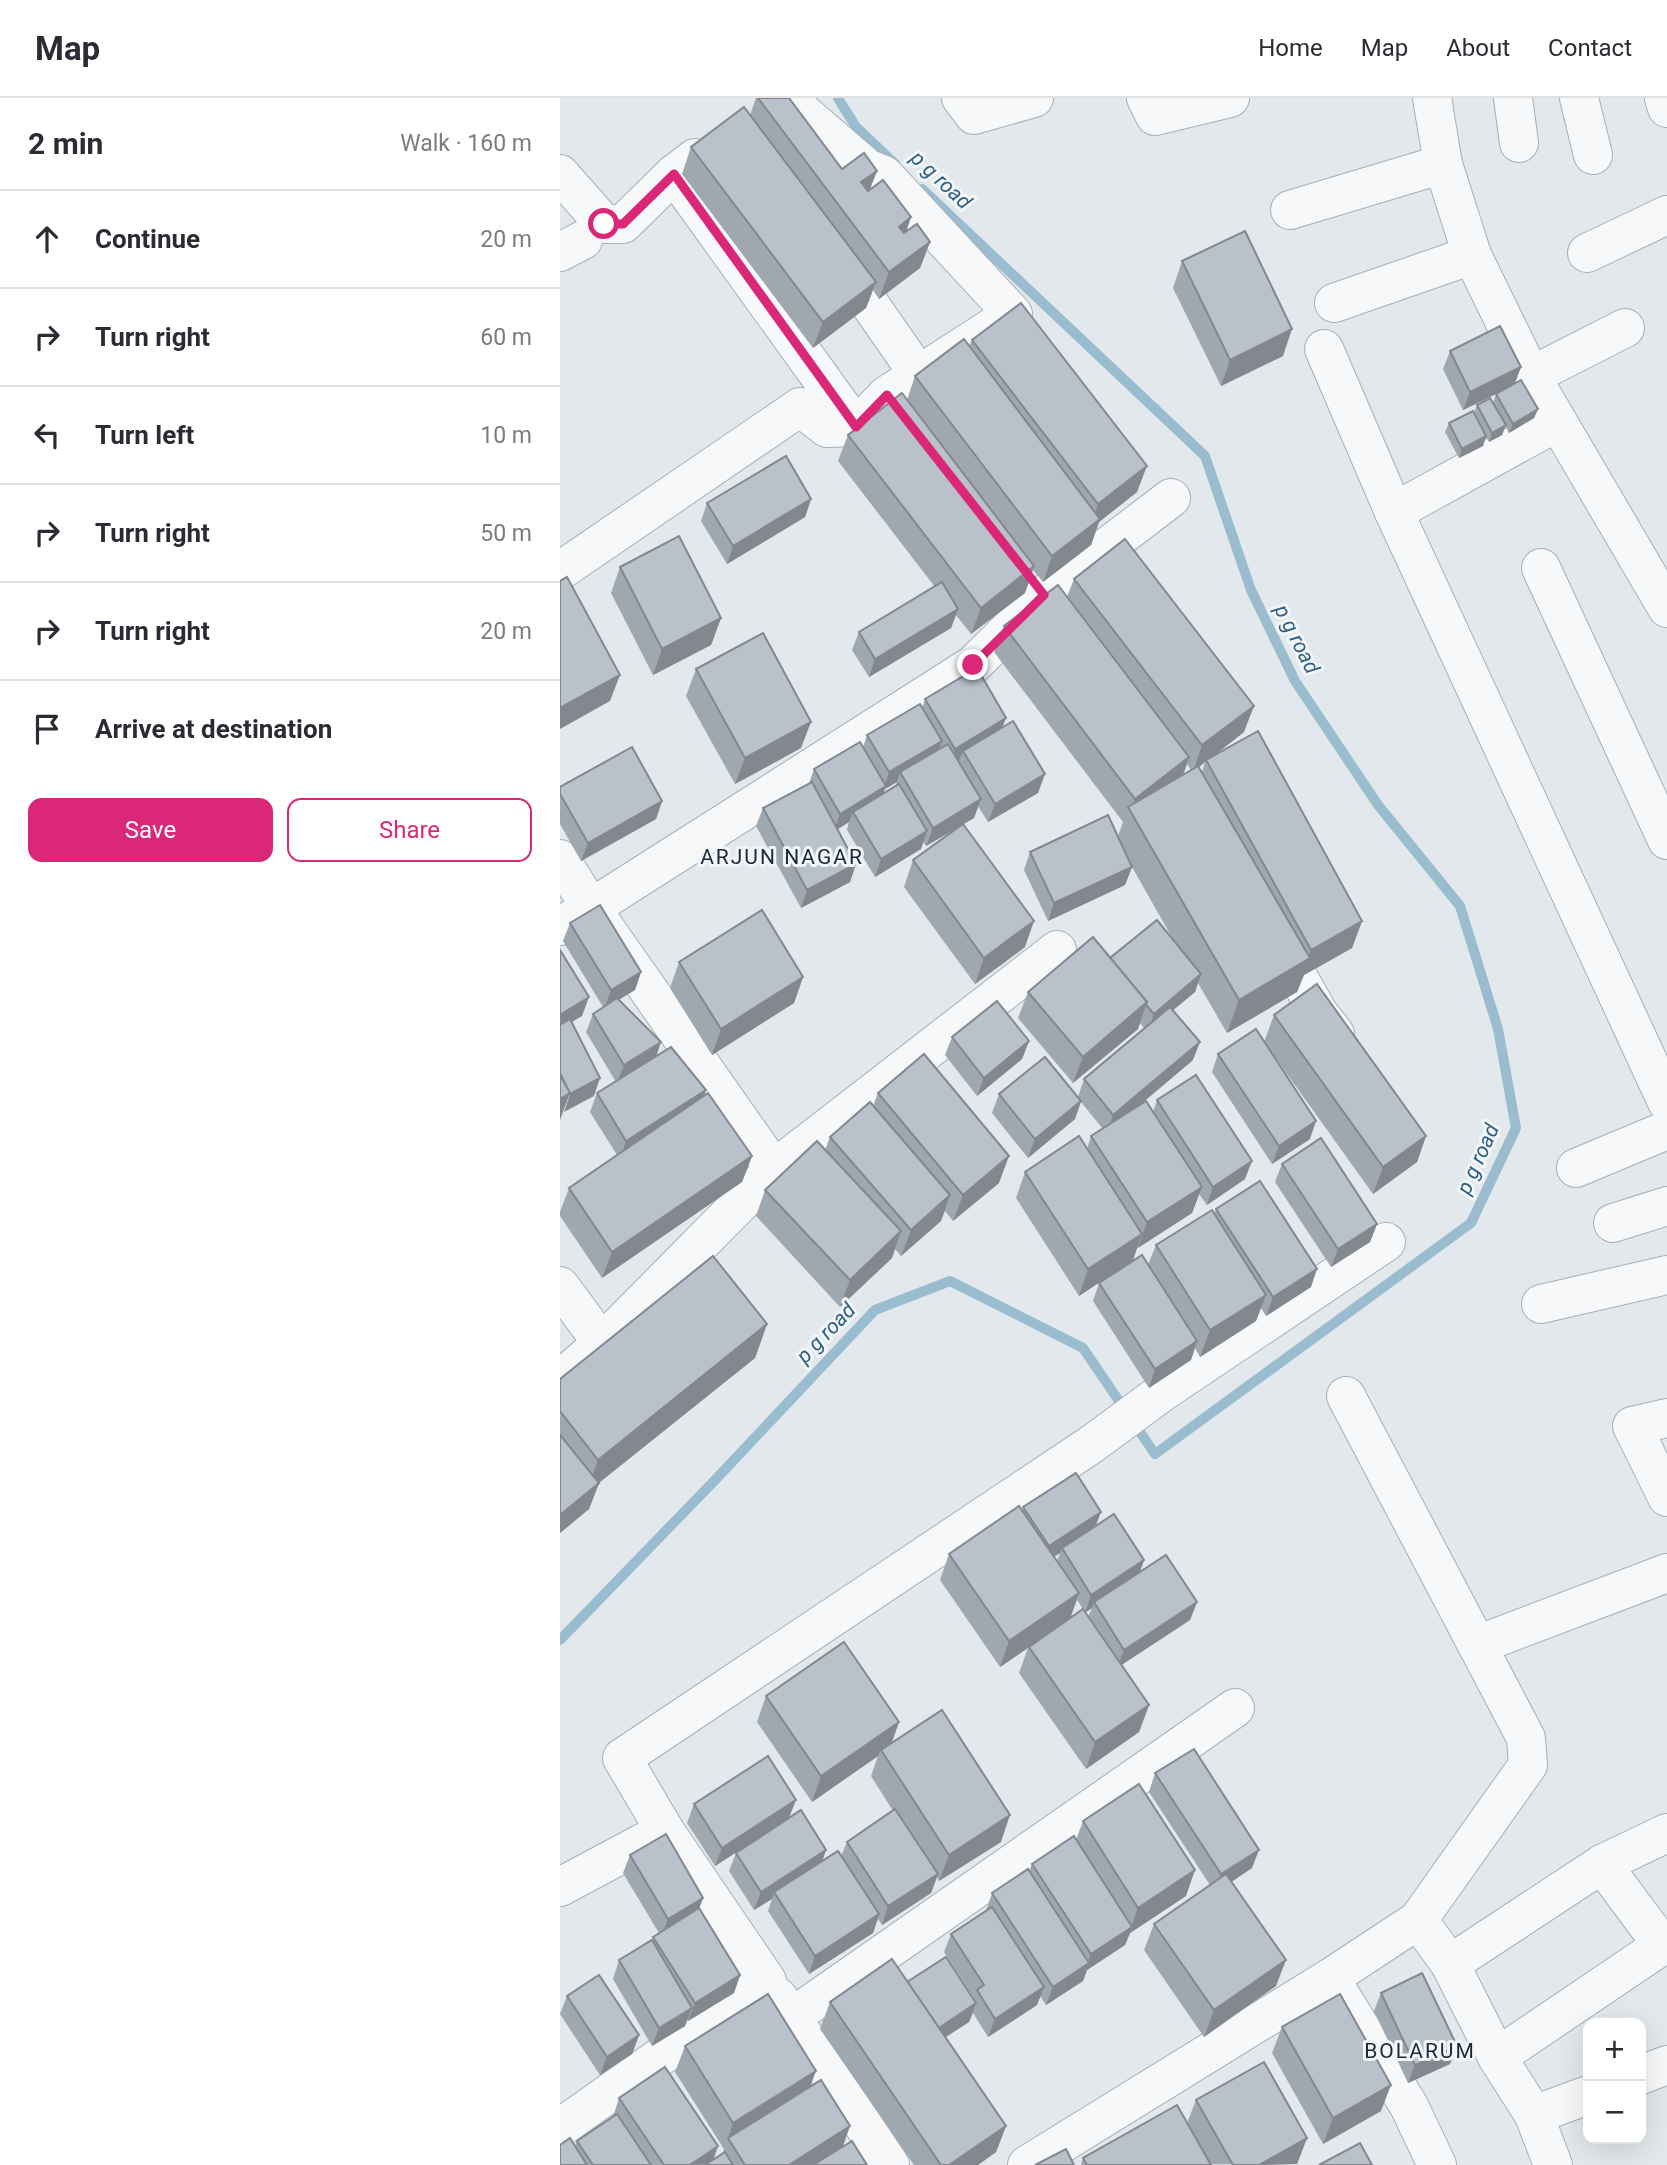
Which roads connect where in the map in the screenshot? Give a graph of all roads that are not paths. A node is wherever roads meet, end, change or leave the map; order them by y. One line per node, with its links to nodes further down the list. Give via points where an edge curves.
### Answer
1 (961, 98): 2 (street, via 974,115)
2 (1034, 98)
3 (1146, 98): 4 (street, via 1155,116)
4 (1230, 98)
5 (1432, 98): 13 (street)
6 (1513, 98): 11 (street)
7 (1579, 98): 12 (street)
8 (1664, 98): 9 (street)
9 (1667, 108)
10 (759, 112): 15 (street); 25 (street, via 884,175 1013,314)
11 (1519, 144)
12 (1592, 155)
13 (1443, 164): 16 (street); 20 (street)
14 (560, 174): 15 (street, via 604,224 623,224)
15 (674, 174): 27 (street)
16 (1290, 210)
17 (1667, 215): 19 (street)
18 (823, 238): 25 (street)
19 (1587, 253)
20 (1472, 255): 21 (street); 24 (street)
21 (1334, 303)
22 (1625, 328): 24 (street)
23 (1324, 349): 30 (street)
24 (1531, 376): 26 (street)
25 (903, 385): 27 (street); 28 (street)
26 (1557, 422): 30 (street); 35 (street)
27 (856, 427): 33 (street, via 827,429 800,407)
28 (945, 469)
29 (1171, 498): 34 (street)
30 (1394, 512): 43 (street)
31 (1019, 563): 34 (street)
32 (1541, 568): 37 (street)
33 (560, 571)
34 (1044, 595): 36 (street); 40 (street, via 973,665)
35 (1667, 608)
36 (1069, 627)
37 (1667, 839)
38 (560, 859): 40 (street)
39 (1259, 907): 42 (street, via 1318,1012)
40 (576, 917): 46 (street)
41 (1057, 950): 46 (street)
42 (1358, 1064)
43 (1667, 1102)
44 (1667, 1130): 45 (street)
45 (1576, 1168)
46 (774, 1169): 53 (street)
47 (1667, 1206): 48 (street)
48 (1613, 1223)
49 (1386, 1242): 61 (street, via 622,1758)
50 (1667, 1275): 52 (street)
51 (560, 1286): 53 (street)
52 (1541, 1304)
53 (602, 1343): 54 (street)
54 (560, 1380)
55 (1346, 1396): 59 (street)
56 (1667, 1418): 57 (street, via 1632,1426)
57 (1667, 1497)
58 (1667, 1573): 59 (street)
59 (1477, 1645): 65 (street, via 1526,1738 1528,1765)
60 (1235, 1708): 70 (street)
61 (665, 1831): 64 (street); 69 (street)
62 (1667, 1833): 63 (street)
63 (1602, 1864): 66 (street); 67 (street)
64 (560, 1887)
65 (1418, 1920): 67 (street); 68 (street)
66 (1664, 1943): 71 (street)
67 (1450, 1964): 71 (street)
68 (1330, 1978): 78 (street); 79 (street, via 1409,2106)
69 (767, 1980): 70 (street); 76 (street)
70 (792, 2017): 77 (street)
71 (1497, 2057): 75 (street)
72 (1667, 2065): 73 (street)
73 (1646, 2073)
74 (1583, 2097): 75 (street)
75 (1534, 2115): 80 (street)
76 (560, 2128)
77 (890, 2165)
78 (1027, 2165)
79 (1437, 2165)
80 (1553, 2165)

